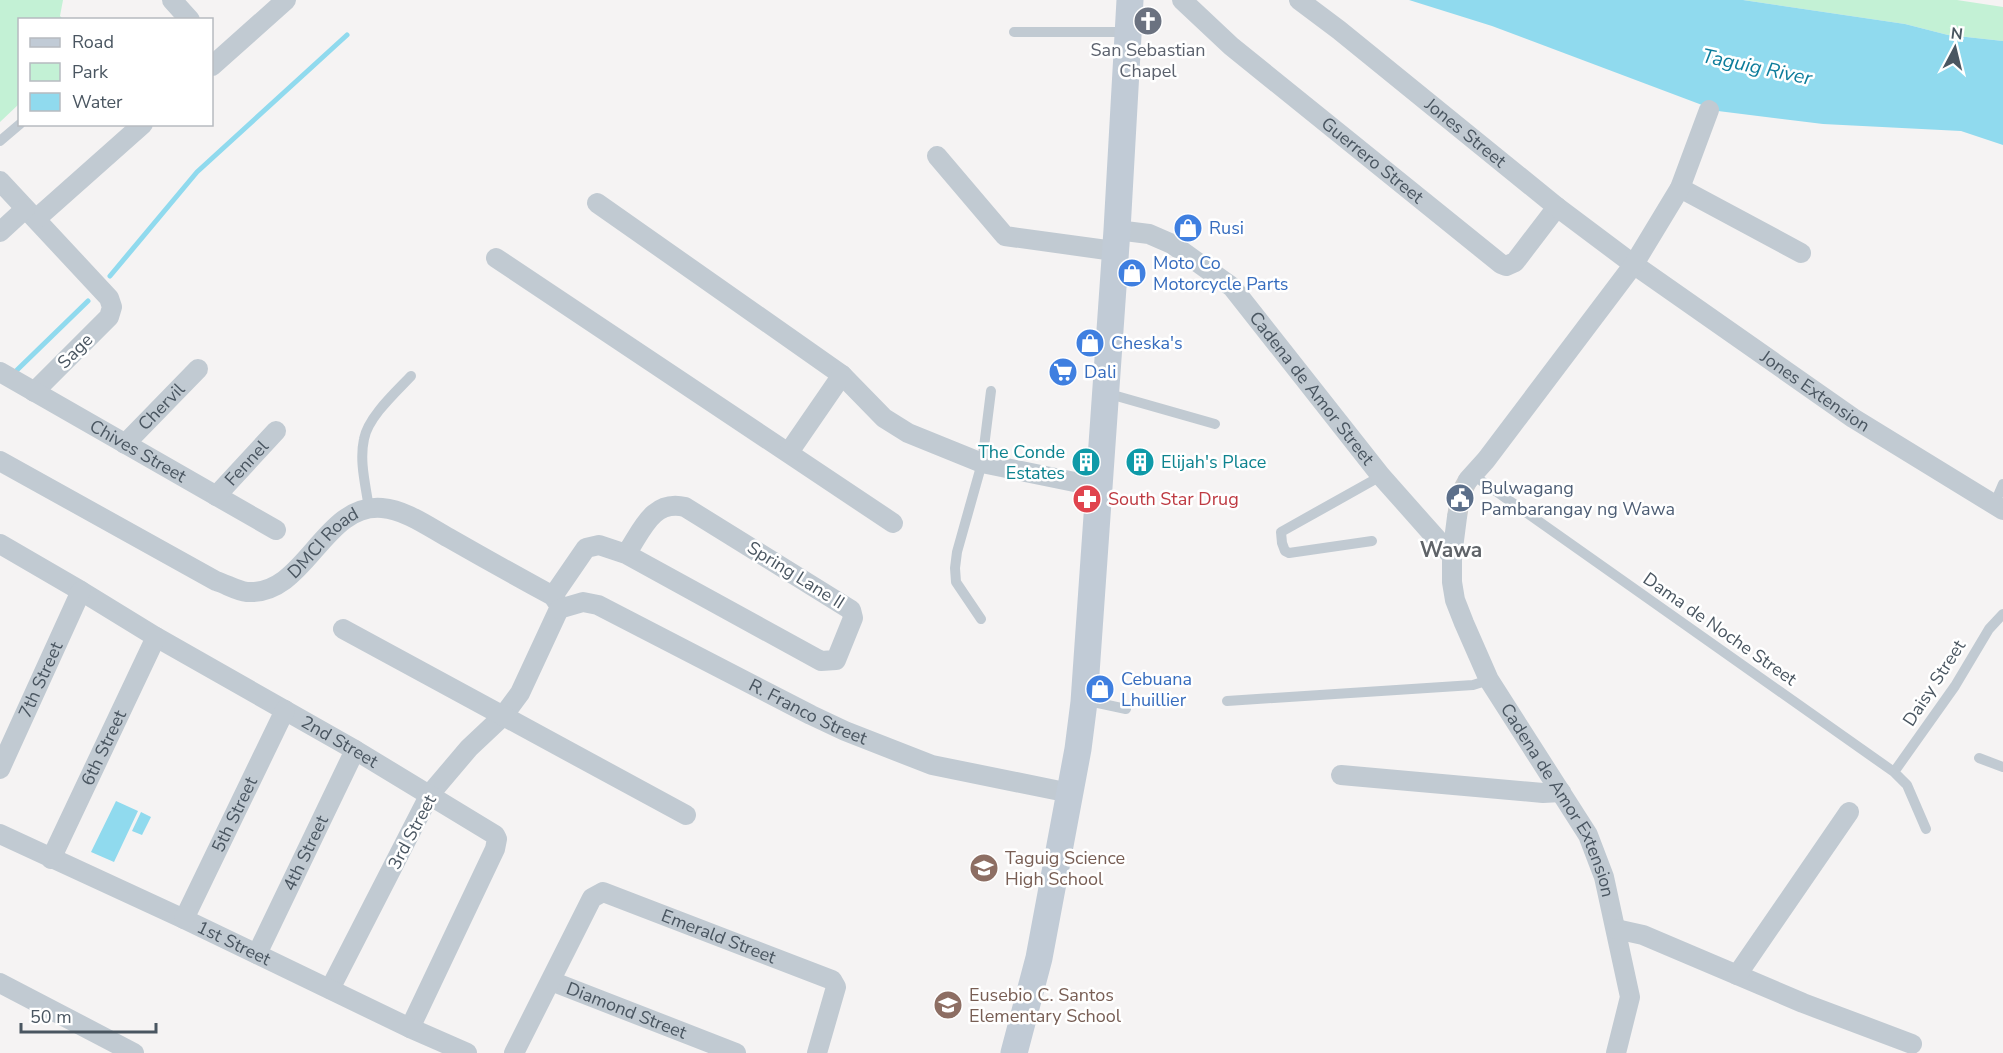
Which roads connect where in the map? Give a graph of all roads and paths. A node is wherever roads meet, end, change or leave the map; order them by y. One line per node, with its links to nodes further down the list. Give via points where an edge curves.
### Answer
1 (172, 0): 6 (street)
2 (286, 0): 9 (street)
3 (1130, 0): 8 (main road)
4 (1182, 0): 18 (street, Guerrero Street, via 1231,46 1501,264 1515,262)
5 (1299, 0): 18 (street, Jones Street)
6 (188, 18)
7 (1014, 32): 8 (lane)
8 (1129, 32): 21 (main road)
9 (216, 55)
10 (1709, 110): 16 (street)
11 (18, 126): 13 (lane)
12 (140, 126): 19 (street)
13 (0, 141)
14 (937, 156): 21 (street, Cadena de Amor Street, via 1005,236)
15 (0, 181): 19 (street)
16 (1680, 188): 22 (street); 24 (street)
17 (597, 203): 27 (street)
18 (1557, 207): 24 (street, Jones Street)
19 (30, 214): 20 (street); 30 (street, Sage, via 109,298 112,307 109,317)
20 (0, 232)
21 (1116, 240): 31 (main road); 38 (street, Cadena de Amor Street, via 1149,234 1172,244 1232,287)
22 (1801, 253)
23 (496, 258): 35 (street)
24 (1634, 264): 39 (street); 43 (street, Jones Extension, via 1853,418)
25 (198, 369): 34 (street, Chervil)
26 (0, 372): 30 (street, Chives Street)
27 (842, 375): 35 (street); 37 (street, via 884,418 908,433)
28 (411, 376): 44 (lane, via 372,421 364,438)
29 (991, 391): 37 (lane)
30 (34, 392): 34 (street, Chives Street)
31 (1106, 393): 32 (lane); 41 (main road)
32 (1215, 424)
33 (276, 431): 42 (street, Fennel)
34 (125, 444): 42 (street, Chives Street)
35 (789, 452): 46 (street)
36 (0, 461): 44 (street, DMCI Road, via 216,581 246,592 268,589 290,575 335,526 352,514)
37 (982, 463): 41 (street); 55 (lane, via 955,568 956,582)
38 (1381, 476): 48 (lane, via 1281,532 1285,551 1289,553); 51 (street, Cadena de Amor Street)
39 (1470, 477): 68 (lane, Dama de Noche Street)
40 (2003, 484): 43 (lane)
41 (1099, 487): 59 (main road)
42 (216, 496): 47 (street, Chives Street)
43 (1999, 508)
44 (369, 509): 53 (street, DMCI Road, via 390,510 416,520)
45 (1457, 517): 51 (street)
46 (893, 522)
47 (276, 530)
48 (1372, 541)
49 (0, 544): 52 (street, 2nd Street)
50 (626, 554): 50 (street, Spring Lane II, via 821,661 836,660 854,618 851,610 685,507 670,506 656,511); 53 (street, Spring Lane II, via 600,545 589,546)
51 (1452, 556): 58 (street, Cadena de Amor Extension, via 1455,600)
52 (81, 591): 57 (street, 2nd Street); 67 (street, 7th Street)
53 (556, 603): 63 (street, 3rd Street, via 520,693); 71 (street, R. Franco Street, via 598,605 811,715 924,763)
54 (2003, 614): 68 (lane, Daisy Street, via 1989,629 1955,686)
55 (981, 619)
56 (343, 629): 63 (street)
57 (156, 637): 62 (street, 2nd Street); 77 (street, 6th Street)
58 (1489, 680): 60 (lane, via 1473,685); 70 (street, Cadena de Amor Extension)
59 (1084, 702): 61 (lane); 71 (main road)
60 (1227, 702)
61 (1126, 709)
62 (285, 710): 64 (street, 2nd Street); 78 (street, 5th Street)
63 (503, 716): 72 (street, 3rd Street); 74 (street)
64 (355, 750): 72 (street, 2nd Street); 80 (street, 4th Street)
65 (1979, 758): 66 (lane)
66 (2003, 767)
67 (0, 770)
68 (1894, 772): 75 (lane, Dama de Noche Street, via 1907,785)
69 (1341, 775): 70 (street)
70 (1561, 792): 79 (street, Cadena de Amor Extension, via 1588,835 1604,877)
71 (1070, 793): 92 (main road, via 1039,958)
72 (430, 794): 84 (street, 3rd Street); 85 (street, 2nd Street, via 495,835 496,844)
73 (1850, 812): 81 (street)
74 (686, 815)
75 (1926, 829)
76 (0, 834): 77 (street, 1st Street)
77 (51, 859): 78 (street, 1st Street)
78 (184, 920): 80 (street, 1st Street)
79 (1616, 929): 81 (street, via 1642,935); 93 (street, Cadena de Amor Extension, via 1630,997)
80 (256, 954): 84 (street, 1st Street)
81 (1737, 975): 86 (street)
82 (552, 981): 89 (street); 90 (street, Diamond Street); 91 (street, Emerald Street, via 592,898 603,892 829,978 836,987)
83 (0, 983): 87 (street)
84 (330, 989): 85 (street, 1st Street)
85 (410, 1028): 88 (street, 1st Street)
86 (1912, 1044)
87 (134, 1053)
88 (467, 1053)
89 (514, 1053)
90 (736, 1053)
91 (817, 1053)
92 (1014, 1053)
93 (1616, 1053)

